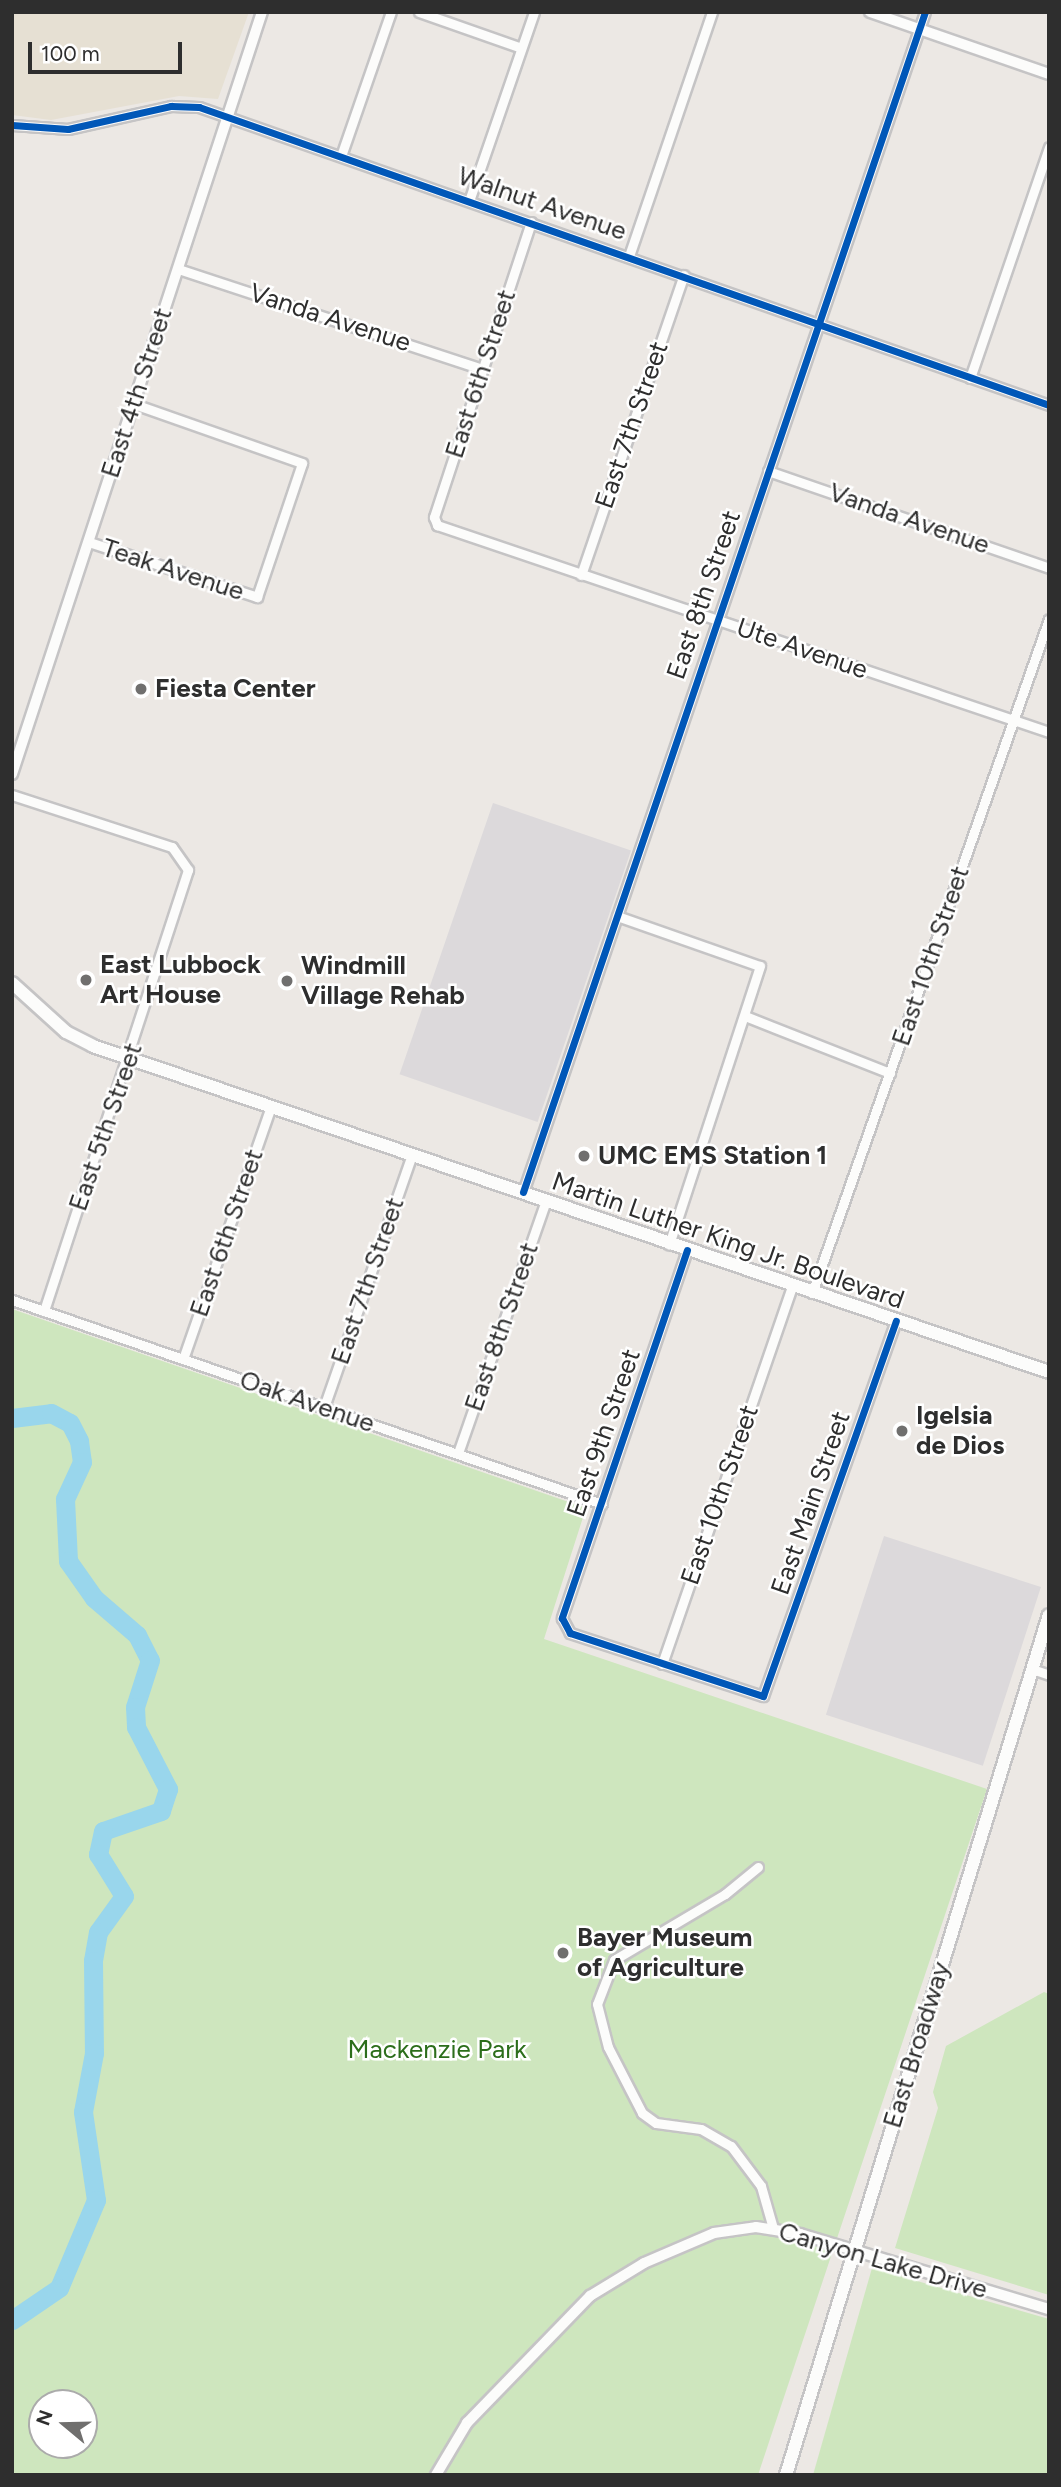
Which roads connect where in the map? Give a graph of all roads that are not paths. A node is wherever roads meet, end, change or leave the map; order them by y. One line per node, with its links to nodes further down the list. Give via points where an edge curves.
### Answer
1 (262, 12): 11 (street, East 4th Street)
2 (391, 12): 14 (street)
3 (419, 12): 9 (street)
4 (534, 12): 9 (street)
5 (712, 12): 17 (street)
6 (870, 12): 8 (street)
7 (925, 12): 8 (street, East 8th Street)
8 (919, 29): 10 (street); 20 (street, East 8th Street)
9 (521, 48): 15 (street)
10 (1049, 74)
11 (227, 117): 12 (street, Walnut Avenue, via 183,105 68,129); 14 (street, Walnut Avenue); 18 (street, East 4th Street)
12 (12, 125)
13 (1049, 147): 22 (street)
14 (341, 156): 15 (street, Walnut Avenue)
15 (469, 201): 16 (street, Walnut Avenue)
16 (531, 222): 17 (street, Walnut Avenue); 21 (street, East 6th Street)
17 (629, 256): 19 (street, Walnut Avenue)
18 (178, 269): 21 (street, Vanda Avenue); 23 (street, East 4th Street)
19 (684, 275): 20 (street, Walnut Avenue); 29 (street, East 7th Street)
20 (819, 324): 22 (street, Walnut Avenue); 25 (street, East 8th Street)
21 (482, 369): 26 (street, East 6th Street, via 434,517)
22 (970, 378): 24 (street, Walnut Avenue)
23 (134, 404): 27 (street, East 4th Street); 27 (street, Teak Avenue, via 302,463 257,597)
24 (1049, 405)
25 (768, 471): 28 (street, Vanda Avenue); 31 (street, East 8th Street)
26 (437, 525): 29 (street, Ute Avenue)
27 (89, 542): 34 (street, East 4th Street)
28 (1049, 568)
29 (581, 575): 31 (street, Ute Avenue)
30 (1049, 619): 32 (street, East 10th Street)
31 (717, 621): 32 (street, Ute Avenue); 36 (street, East 8th Street)
32 (1014, 721): 33 (street, Ute Avenue); 40 (street, East 10th Street)
33 (1049, 732)
34 (12, 774)
35 (12, 795): 39 (street, East 5th Street, via 172,847 186,861 184,891)
36 (617, 916): 38 (street, via 760,966); 43 (street, East 8th Street)
37 (12, 983): 39 (main road, Martin Luther King Jr. Boulevard, via 66,1032)
38 (745, 1016): 40 (street); 45 (street)
39 (130, 1058): 41 (main road, Martin Luther King Jr. Boulevard); 50 (street, East 5th Street)
40 (890, 1073): 48 (street, East 10th Street)
41 (271, 1107): 42 (main road, Martin Luther King Jr. Boulevard); 52 (street, East 6th Street)
42 (412, 1154): 43 (main road, Martin Luther King Jr. Boulevard); 54 (street, East 7th Street)
43 (523, 1192): 44 (main road, Martin Luther King Jr. Boulevard)
44 (546, 1200): 45 (main road, Martin Luther King Jr. Boulevard); 55 (street, East 8th Street)
45 (669, 1244): 46 (main road, Martin Luther King Jr. Boulevard)
46 (687, 1250): 47 (main road, Martin Luther King Jr. Boulevard); 56 (street, East 9th Street)
47 (792, 1287): 48 (main road, Martin Luther King Jr. Boulevard); 58 (street, East 10th Street)
48 (811, 1293): 51 (main road, Martin Luther King Jr. Boulevard)
49 (12, 1300): 50 (street, Oak Avenue)
50 (44, 1311): 52 (street, Oak Avenue)
51 (896, 1321): 53 (main road, Martin Luther King Jr. Boulevard); 58 (street, East Main Street, via 763,1696)
52 (183, 1359): 54 (street, Oak Avenue)
53 (1049, 1372)
54 (324, 1407): 55 (street, Oak Avenue)
55 (458, 1453): 56 (street, Oak Avenue)
56 (602, 1504): 58 (street, East 9th Street, via 562,1629)
57 (1049, 1615): 59 (main road, East Broadway)
58 (662, 1664)
59 (1032, 1669): 60 (street); 63 (main road, East Broadway)
60 (1049, 1675)
61 (758, 1867): 62 (street, via 725,1894 614,1961 597,2004 608,2047 642,2113 656,2123 701,2129 731,2147 761,2186)
62 (773, 2228): 63 (street, Canyon Lake Drive); 65 (street, Canyon Lake Drive, via 714,2233 644,2263 590,2296 467,2423)
63 (854, 2251): 64 (street, Canyon Lake Drive); 66 (main road, East Broadway)
64 (1049, 2309)
65 (436, 2475)
66 (786, 2475)

